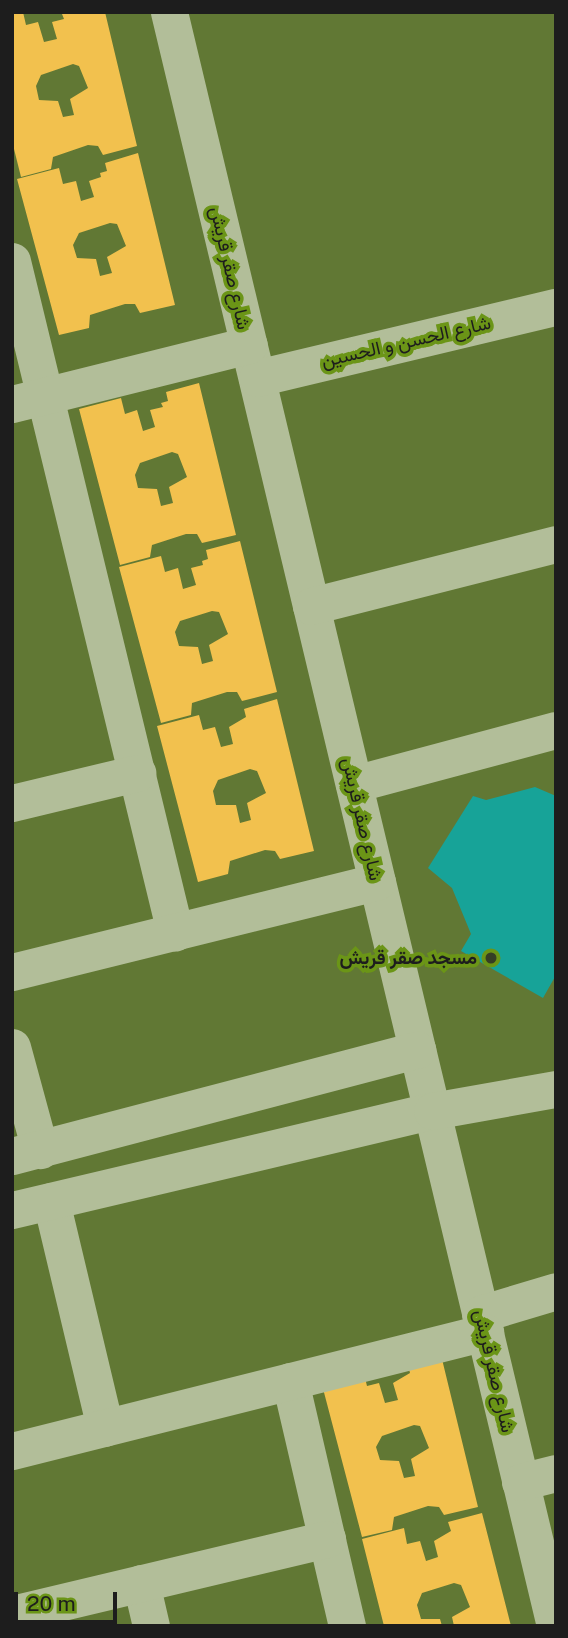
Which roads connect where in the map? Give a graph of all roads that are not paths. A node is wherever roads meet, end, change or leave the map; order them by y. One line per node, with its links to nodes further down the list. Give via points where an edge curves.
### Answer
1 (169, 12): 4 (street, شارع صقر قريش)
2 (12, 261): 5 (street)
3 (556, 307): 4 (street, شارع الحسن و الحسين)
4 (253, 362): 5 (street, شارع الحسن و الحسين); 7 (street, شارع صقر قريش)
5 (29, 400): 9 (street)
6 (556, 544): 7 (street)
7 (312, 606): 10 (street, شارع صقر قريش)
8 (556, 730): 10 (street)
9 (137, 773): 11 (street); 13 (street)
10 (354, 784): 12 (street, شارع صقر قريش)
11 (12, 803)
12 (377, 882): 13 (street); 16 (street, شارع صقر قريش)
13 (175, 932): 14 (street)
14 (12, 972)
15 (12, 1047): 19 (street)
16 (417, 1050): 18 (street, شارع صقر قريش); 19 (street)
17 (556, 1089): 18 (street)
18 (432, 1111): 20 (street); 23 (street, شارع صقر قريش)
19 (26, 1153)
20 (51, 1200): 21 (street); 25 (street)
21 (12, 1210)
22 (556, 1291): 23 (street)
23 (483, 1323): 24 (street); 28 (street, شارع صقر قريش)
24 (290, 1381): 25 (street); 29 (street)
25 (105, 1428): 26 (street)
26 (12, 1451)
27 (556, 1473): 28 (street)
28 (520, 1482): 34 (street, شارع صقر قريش)
29 (327, 1539): 30 (street); 33 (street)
30 (141, 1583): 31 (street); 32 (street)
31 (12, 1614)
32 (151, 1626)
33 (347, 1626)
34 (555, 1626)

